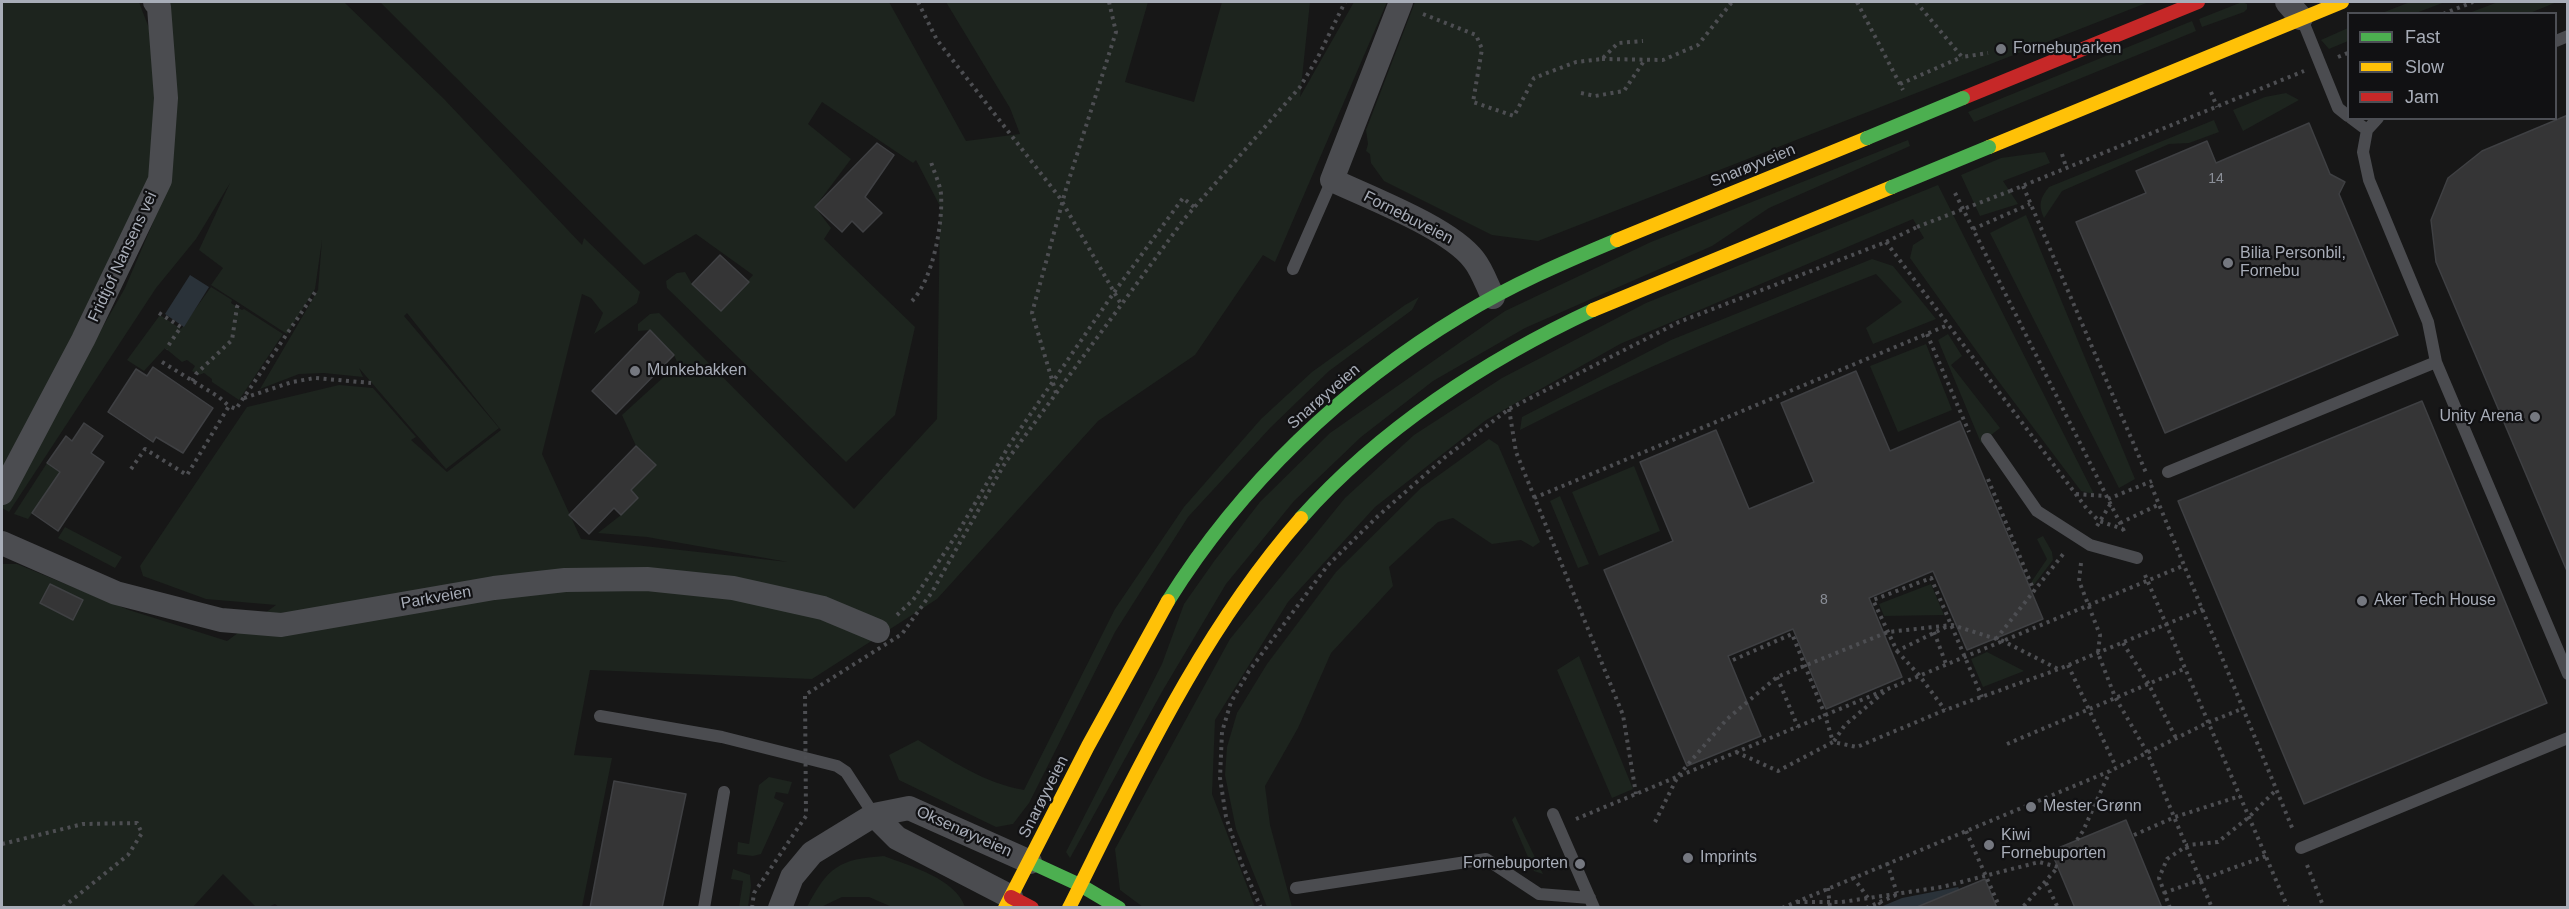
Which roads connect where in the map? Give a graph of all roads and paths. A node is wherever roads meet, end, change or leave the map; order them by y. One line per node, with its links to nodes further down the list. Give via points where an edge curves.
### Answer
1 (155, 2): 65 (street, Fridtjof Nansens vei, via 159,7 166,98 160,180 83,340)
2 (918, 2): 36 (path, via 937,40)
3 (1109, 2): 36 (path, via 1116,32)
4 (1345, 2): 38 (path, via 1300,87)
5 (1732, 2): 19 (path, via 1698,45 1663,60)
6 (1857, 2): 21 (path)
7 (1916, 2): 17 (path)
8 (2198, 2): 44 (main road, Snarøyveien, bridge, via 1601,246)
9 (2342, 2): 12 (main road)
10 (2473, 2): 13 (path)
11 (1400, 3): 18 (path, via 1476,34 1482,49 1473,102 1514,116 1534,78 1576,62); 33 (street)
12 (2296, 7): 20 (lane); 144 (main road, bridge, via 1989,147 1622,296 1496,361 1438,398 1377,446 1323,497 1242,590 1171,704)
13 (2448, 12)
14 (1643, 40): 18 (path, via 1618,44)
15 (1997, 50): 17 (path)
16 (2347, 54): 20 (path)
17 (1962, 57): 21 (path)
18 (1602, 59): 19 (path)
19 (1645, 60): 23 (path, via 1624,91 1595,96)
20 (2319, 65): 25 (path); 26 (lane, via 2338,108)
21 (1900, 84): 24 (path)
22 (2211, 92): 25 (path)
23 (1581, 93)
24 (1905, 95)
25 (2217, 107): 32 (path)
26 (2347, 115)
27 (2354, 120): 29 (lane)
28 (2376, 120): 29 (lane)
29 (2367, 130): 52 (lane, via 2363,152 2369,180 2428,322)
30 (2062, 154): 32 (path)
31 (931, 162): 45 (path, via 941,192 937,246 919,294)
32 (2066, 167): 34 (path)
33 (1332, 180): 41 (lane); 44 (street, Fornebuveien, via 1436,229 1458,244 1476,261)
34 (2023, 186): 37 (path); 40 (path, bridge)
35 (1952, 188): 39 (path)
36 (1062, 202): 43 (path); 55 (path, via 1032,313)
37 (2030, 204): 39 (path); 64 (path)
38 (1194, 207): 43 (path, via 1183,198); 47 (path, bridge)
39 (1973, 230): 68 (path)
40 (1886, 242): 49 (path); 59 (path, via 1679,322)
41 (1293, 269)
42 (316, 291): 57 (path)
43 (1115, 291): 47 (path); 55 (path)
44 (1493, 297): 138 (main road, Snarøyveien, via 1399,356 1334,407 1234,508 1160,614)
45 (912, 301)
46 (239, 303): 53 (path, via 232,340)
47 (1121, 304): 56 (path, bridge)
48 (159, 313): 50 (path, via 181,327)
49 (1948, 325): 66 (path); 67 (path)
50 (166, 349)
51 (162, 362): 53 (path)
52 (2436, 362): 63 (lane); 98 (lane)
53 (192, 381): 58 (path)
54 (371, 383): 57 (path, via 315,378)
55 (1052, 383): 56 (path); 84 (path, via 913,600)
56 (1056, 393): 158 (path, bridge, via 1005,463 932,592 902,634 805,696 806,816 754,893)
57 (243, 398): 58 (path, via 236,409)
58 (229, 406): 61 (path, via 187,475 145,449)
59 (1509, 410): 67 (path, via 1516,452); 163 (path, via 1444,458 1328,565 1249,671 1231,702 1222,732 1220,778 1233,839)
60 (1987, 439): 74 (lane, via 2037,511)
61 (131, 469)
62 (1984, 470): 79 (path)
63 (2168, 472): 64 (path)
64 (2150, 482): 68 (path); 69 (path)
65 (2, 493)
66 (2076, 494): 68 (path); 70 (path)
67 (1534, 498): 123 (path, via 1623,715)
68 (2109, 500): 70 (path); 71 (path)
69 (2160, 504): 71 (path); 77 (path)
70 (2099, 520): 72 (path); 74 (path)
71 (2120, 523): 72 (path)
72 (2123, 529): 76 (path)
73 (2, 543): 84 (street, Parkveien, via 116,593 221,620 282,625 494,588 565,580 647,579 733,588 823,608)
74 (2090, 545): 76 (lane); 80 (path, via 2080,564 2079,581)
75 (2064, 553): 79 (path)
76 (2137, 558): 78 (path)
77 (2185, 565): 78 (path); 81 (path)
78 (2147, 580): 80 (path); 82 (path)
79 (2034, 591): 89 (path)
80 (2089, 605): 87 (path); 91 (path, via 2100,635)
81 (2203, 609): 82 (path); 106 (path)
82 (2168, 624): 88 (path); 96 (path)
83 (1952, 625): 85 (path); 85 (path, via 1931,578 1873,600); 86 (path); 87 (path); 92 (path)
84 (878, 631)
85 (1888, 632): 90 (path); 100 (path)
86 (1934, 632): 90 (path); 94 (path)
87 (2003, 641): 89 (path); 97 (path)
88 (2123, 643): 91 (path); 101 (path)
89 (1990, 646): 92 (path)
90 (1897, 651): 99 (path)
91 (2098, 653): 95 (path); 104 (path)
92 (1966, 656): 94 (path); 103 (path)
93 (1733, 660): 108 (path, via 1792,634)
94 (1946, 664): 99 (path)
95 (2068, 665): 97 (path); 105 (path)
96 (2186, 668): 101 (path); 110 (path)
97 (2059, 669): 103 (path)
98 (2568, 674)
99 (1919, 675): 102 (path); 107 (path)
100 (1777, 676): 111 (path); 120 (path, via 1728,718)
101 (2148, 683): 104 (path); 112 (path)
102 (1889, 688): 108 (path); 114 (path, via 1845,725)
103 (1982, 697): 107 (path)
104 (2115, 697): 105 (path); 117 (path)
105 (2089, 708): 115 (path); 118 (path)
106 (2244, 708): 110 (path); 121 (path)
107 (1945, 710): 114 (path, via 1857,747)
108 (1825, 715): 111 (path); 114 (path)
109 (600, 716): 126 (lane, via 731,739 837,766 846,772)
110 (2207, 723): 112 (path); 124 (path)
111 (1798, 727): 116 (path)
112 (2176, 738): 117 (path)
113 (2568, 738): 136 (lane)
114 (1833, 742): 116 (path, via 1778,771)
115 (2007, 744)
116 (1736, 752): 120 (path)
117 (2147, 752): 118 (path); 127 (path)
118 (2116, 767): 119 (path)
119 (2110, 771): 131 (path); 133 (path)
120 (1678, 776): 123 (path); 129 (path)
121 (2277, 789): 128 (path); 136 (path)
122 (723, 792): 157 (lane)
123 (1636, 794): 130 (path)
124 (2240, 796): 127 (path); 128 (path)
125 (1553, 814): 130 (lane)
126 (873, 815): 138 (street, Oksenøyveien, via 909,808); 150 (street, Oksenøyveien, via 897,838); 159 (street, via 812,853 792,877)
127 (2175, 817): 132 (path); 135 (path)
128 (2249, 817): 135 (path, via 2218,842); 137 (path)
129 (1655, 822)
130 (1558, 826): 155 (lane)
131 (1966, 831): 139 (path); 140 (path)
132 (2134, 835)
133 (2077, 840)
134 (2, 844): 156 (path, via 83,824 137,823 142,833 128,855)
135 (2188, 845): 142 (path); 147 (path, via 2167,859 2159,879)
136 (2301, 848): 175 (path)
137 (2266, 856): 142 (path); 174 (path)
138 (1030, 862): 144 (main road, Oksenøyveien); 150 (main road, Snarøyveien)
139 (1887, 863): 141 (path); 148 (path)
140 (1986, 876): 143 (path, via 2039,862 2058,867); 148 (path); 169 (path)
141 (1853, 877): 146 (path); 149 (path)
142 (2200, 879): 147 (path); 173 (path)
143 (2046, 883): 170 (path); 171 (path)
144 (1080, 885): 161 (main road); 162 (main road, Oksenøyveien)
145 (1296, 888): 155 (lane, via 1486,859 1539,894)
146 (1828, 888): 151 (path); 153 (path)
147 (2164, 892): 172 (path)
148 (1900, 893): 149 (path); 154 (path)
149 (1868, 898): 153 (path)
150 (1008, 902): 160 (main road, Oksenøyveien)
151 (1794, 902): 152 (path); 164 (path)
152 (1806, 902): 153 (path); 165 (path)
153 (1828, 902): 166 (path)
154 (1879, 902): 167 (path); 168 (path)
155 (1592, 903)
156 (62, 908)
157 (704, 908)
158 (752, 908)
159 (780, 908)
160 (1032, 908)
161 (1069, 908)
162 (1119, 908)
163 (1261, 908)
164 (1782, 908)
165 (1805, 908)
166 (1830, 908)
167 (1866, 908)
168 (1883, 908)
169 (2000, 908)
170 (2022, 908)
171 (2058, 908)
172 (2170, 908)
173 (2212, 908)
174 (2288, 908)
175 (2324, 908)

